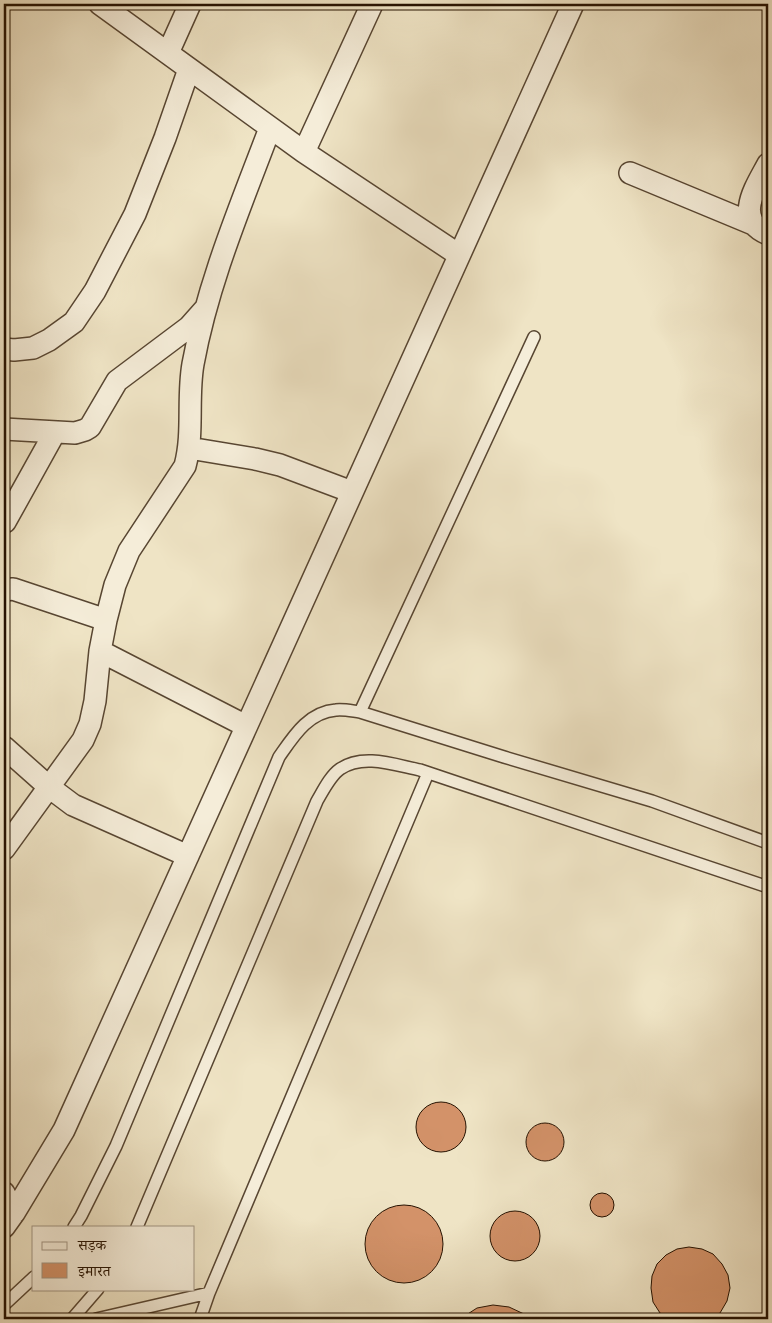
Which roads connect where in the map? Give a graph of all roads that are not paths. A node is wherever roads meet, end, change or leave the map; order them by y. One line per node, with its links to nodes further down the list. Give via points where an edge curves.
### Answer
1 (100, 4): 5 (street)
2 (190, 4): 5 (street)
3 (372, 4): 8 (street)
4 (574, 4): 12 (street)
5 (168, 53): 6 (street)
6 (190, 69): 7 (street); 15 (street, via 135,214 74,322 33,348)
7 (270, 128): 8 (street); 13 (street, via 215,274)
8 (304, 152): 12 (street)
9 (768, 164): 11 (street, via 748,209)
10 (630, 173): 11 (street)
11 (761, 229)
12 (459, 255): 19 (street)
13 (206, 307): 17 (street, via 189,327 117,381 90,427 75,433); 18 (street, via 193,365)
14 (534, 337): 24 (lane)
15 (4, 348)
16 (4, 429): 17 (street)
17 (55, 432): 20 (street)
18 (189, 448): 19 (street, via 280,465); 22 (street, via 185,466 129,551 115,585)
19 (352, 492): 25 (street)
20 (5, 522)
21 (4, 590): 22 (street, via 13,589)
22 (106, 620): 23 (street)
23 (100, 651): 25 (street); 28 (street, via 90,724 83,740)
24 (360, 712): 29 (lane, via 652,801); 35 (lane, via 336,710 318,715 298,730 279,757 116,1146)
25 (246, 726): 31 (street)
26 (4, 747): 28 (street)
27 (428, 773): 32 (lane); 36 (lane, via 373,761 354,762 339,769 321,794); 39 (lane)
28 (49, 787): 30 (street); 31 (street, via 73,805)
29 (768, 843)
30 (4, 849)
31 (188, 856): 34 (street, via 64,1130)
32 (768, 888)
33 (4, 1193): 34 (street)
34 (9, 1220)
35 (75, 1226)
36 (138, 1226)
37 (32, 1279): 40 (lane)
38 (97, 1290): 41 (lane)
39 (209, 1293): 42 (lane); 43 (lane)
40 (4, 1305)
41 (72, 1319)
42 (96, 1319)
43 (200, 1319)

